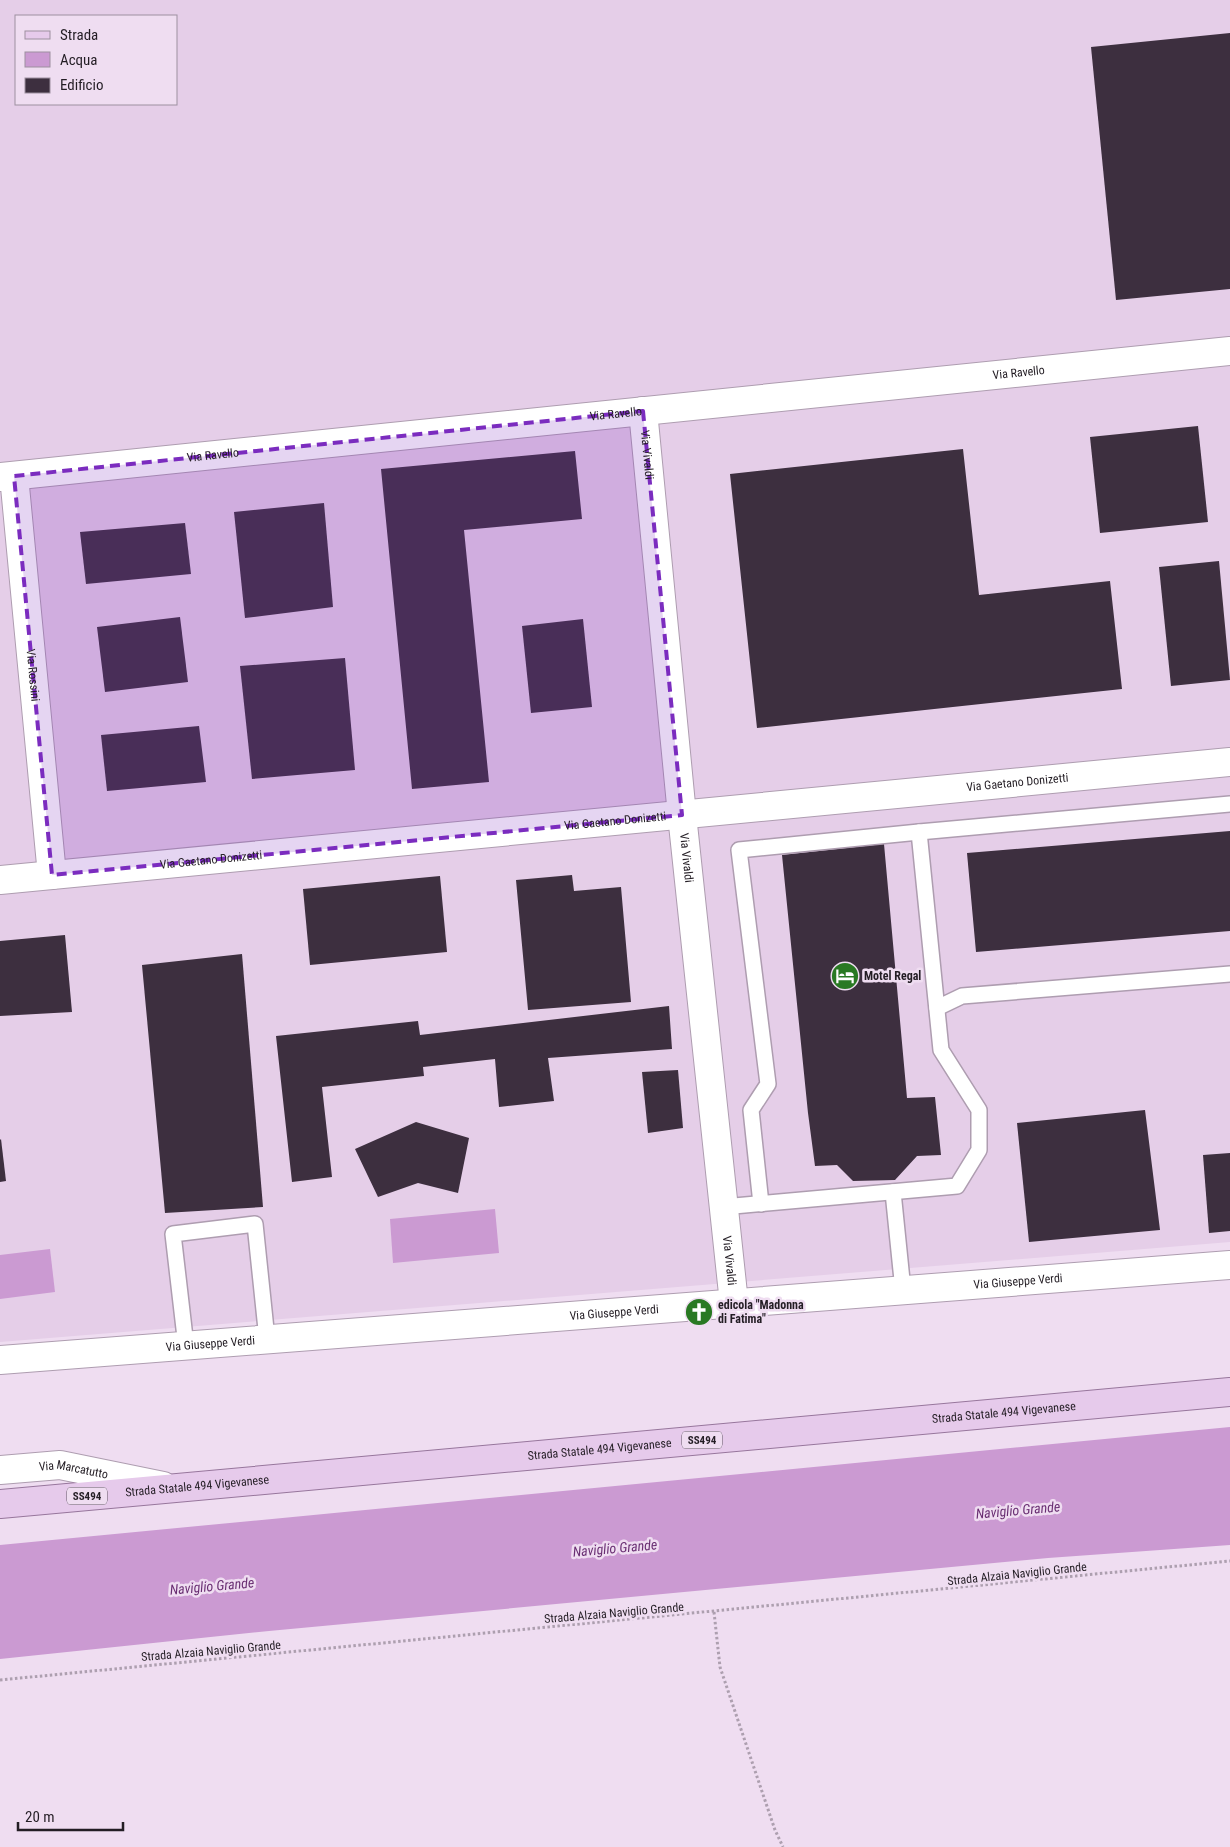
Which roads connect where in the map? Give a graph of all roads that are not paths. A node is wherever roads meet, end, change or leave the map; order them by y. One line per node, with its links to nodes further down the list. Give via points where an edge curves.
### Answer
1 (1230, 351): 2 (street, Via Ravello)
2 (643, 411): 3 (street, Via Ravello); 6 (street, Via Vivaldi)
3 (7, 477): 8 (street, Via Rossini)
4 (1230, 762): 6 (street, Via Gaetano Donizetti)
5 (1230, 804): 7 (lane)
6 (682, 815): 8 (street, Via Gaetano Donizetti); 14 (street, Via Vivaldi)
7 (919, 832): 11 (lane); 13 (lane, via 739,850 768,1084 751,1110)
8 (52, 875): 9 (street, Via Gaetano Donizetti)
9 (0, 880)
10 (1230, 974): 11 (lane, via 962,996)
11 (937, 1008): 12 (lane, via 941,1050 979,1110 979,1150 958,1186)
12 (893, 1192): 13 (lane); 16 (lane)
13 (761, 1204): 14 (lane)
14 (723, 1208): 17 (street, Via Vivaldi)
15 (1230, 1265): 16 (street, Via Giuseppe Verdi)
16 (903, 1290): 17 (street, Via Giuseppe Verdi)
17 (734, 1303): 18 (street, Via Giuseppe Verdi)
18 (267, 1339): 19 (street, Via Giuseppe Verdi); 19 (lane, via 254,1224 173,1234)
19 (186, 1346): 20 (street, Via Giuseppe Verdi)
20 (0, 1360)
21 (1230, 1392): 23 (main road, Strada Statale 494 Vigevanese / SS494)
22 (0, 1470): 23 (street, Via Marcatutto, via 60,1466)
23 (174, 1488): 24 (main road, Strada Statale 494 Vigevanese / SS494)
24 (0, 1504)

